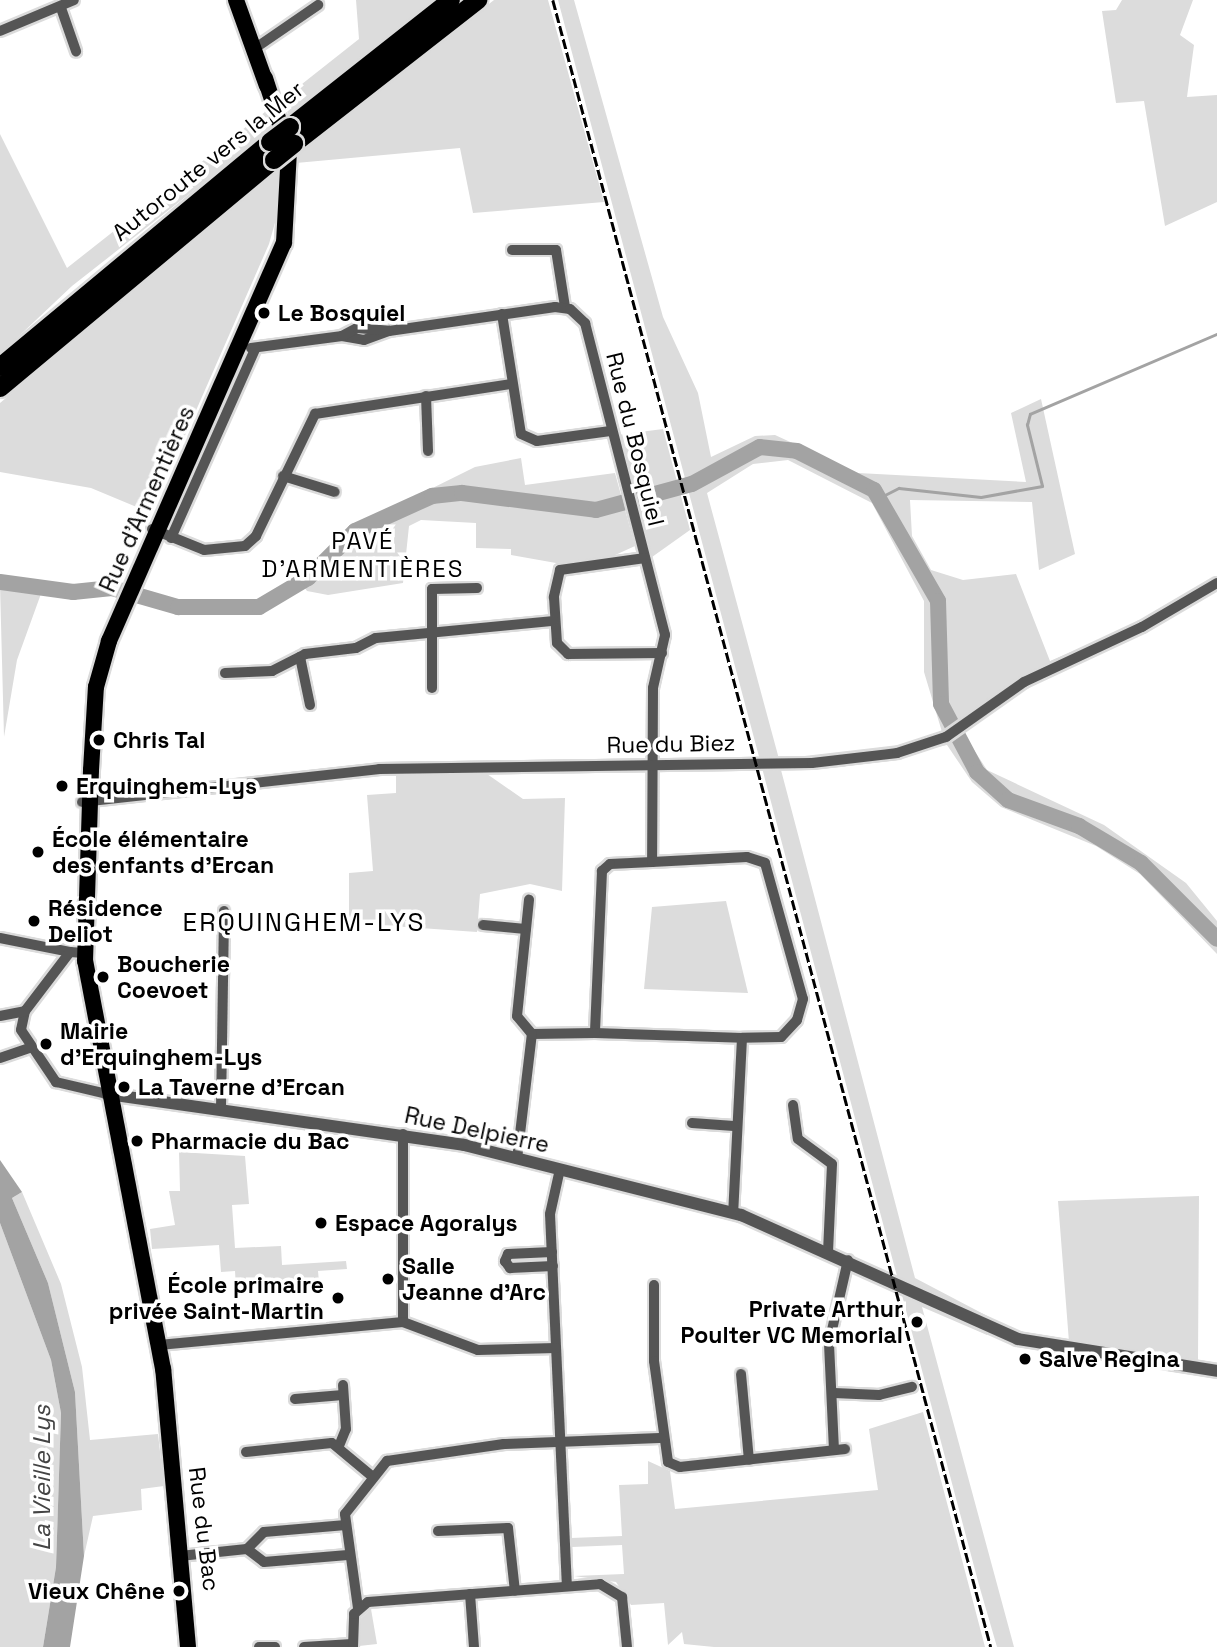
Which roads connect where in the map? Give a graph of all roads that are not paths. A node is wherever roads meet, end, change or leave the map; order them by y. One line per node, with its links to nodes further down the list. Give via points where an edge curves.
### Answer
1 (74, 0): 6 (street)
2 (236, 0): 8 (main road, Rue d'Armentières)
3 (451, 0): 10 (highway, Autoroute vers la Mer)
4 (478, 0): 10 (highway)
5 (318, 5): 8 (street)
6 (61, 8): 7 (street); 9 (street)
7 (0, 31)
8 (254, 49): 15 (main road, Rue d'Armentières, via 283,157 284,208)
9 (76, 51)
10 (292, 135): 11 (highway, bridge)
11 (272, 151): 16 (highway, Autoroute vers la Mer); 18 (highway)
12 (512, 250): 13 (street, via 556,250)
13 (565, 307): 14 (street); 20 (street, Rue du Bosquiel, via 587,328)
14 (502, 314): 15 (street); 17 (street)
15 (244, 345): 24 (main road, Rue d'Armentières); 24 (street, Rue d'Armentières)
16 (0, 366)
17 (512, 384): 19 (street); 20 (street, via 519,431 529,440)
18 (0, 388)
19 (426, 396): 21 (street, via 432,431); 22 (street, via 315,414)
20 (610, 431): 25 (street, Rue du Bosquiel)
21 (428, 451)
22 (283, 476): 23 (street); 24 (street, via 248,544 209,550)
23 (335, 492)
24 (160, 533): 36 (main road, Rue d'Armentières, via 127,591 89,689)
25 (645, 558): 28 (street, via 560,570); 30 (street, Rue du Bosquiel, via 664,628)
26 (1217, 583): 35 (street, Rue du Biez, via 1142,628 1024,682 946,737 906,751 826,762)
27 (477, 588): 29 (street, via 433,587)
28 (554, 621): 29 (street); 30 (street, via 564,653)
29 (431, 635): 31 (street, via 376,638 356,648); 33 (street)
30 (662, 653): 35 (street, Rue du Bosquiel, via 653,688)
31 (300, 657): 32 (street, via 272,671); 34 (street)
32 (225, 673)
33 (432, 688)
34 (310, 705)
35 (655, 764): 36 (street, Rue du Biez, via 365,770); 37 (street, Rue du Bosquiel)
36 (85, 802): 43 (main road, Rue d'Armentières)
37 (652, 862): 46 (street, via 610,864 602,871); 48 (street, via 752,858 769,868 803,1004 781,1037)
38 (529, 900): 41 (street)
39 (224, 911): 53 (street)
40 (483, 925): 41 (street)
41 (526, 929): 47 (street, via 517,1016)
42 (0, 938): 43 (street)
43 (77, 952): 44 (street); 51 (main road, Rue d'Armentières)
44 (25, 1011): 45 (street); 49 (street, via 21,1030)
45 (0, 1016)
46 (596, 1033): 47 (street); 48 (street)
47 (532, 1034): 57 (street)
48 (742, 1038): 55 (street)
49 (29, 1048): 50 (street); 51 (street, via 61,1085)
50 (0, 1058)
51 (111, 1094): 53 (street, Rue Delpierre); 66 (main road, Rue du Bac)
52 (793, 1105): 61 (street, via 798,1139 832,1164)
53 (221, 1108): 56 (street, Rue Delpierre)
54 (692, 1123): 55 (street)
55 (734, 1126): 59 (street)
56 (403, 1134): 57 (street, Rue Delpierre); 65 (street)
57 (517, 1159): 58 (street, Rue Delpierre)
58 (560, 1169): 59 (street, Rue Delpierre); 60 (street, via 550,1210)
59 (733, 1213): 61 (street, Rue Delpierre)
60 (552, 1252): 63 (street); 63 (street, via 508,1254 505,1261 510,1268)
61 (828, 1252): 62 (street, Rue Delpierre)
62 (848, 1260): 68 (street, Rue Delpierre, via 1018,1339); 71 (street, via 830,1343)
63 (552, 1266): 67 (street)
64 (654, 1285): 73 (street)
65 (403, 1322): 66 (street); 67 (street, via 478,1350)
66 (159, 1345): 82 (main road, Rue du Bac)
67 (556, 1348): 74 (street)
68 (1217, 1371)
69 (741, 1374): 77 (street)
70 (912, 1387): 71 (street, via 879,1395)
71 (834, 1393): 77 (street, via 840,1449)
72 (295, 1399): 75 (street, via 343,1390 346,1429)
73 (661, 1438): 74 (street); 77 (street, via 663,1457 677,1466)
74 (559, 1442): 78 (street, via 504,1444 389,1460); 84 (street)
75 (339, 1446): 76 (street); 78 (street)
76 (246, 1452)
77 (749, 1460)
78 (373, 1477): 79 (street, via 347,1508)
79 (346, 1525): 81 (street, via 264,1532); 83 (street)
80 (439, 1531): 85 (street, via 508,1528)
81 (247, 1549): 82 (street); 83 (street, via 267,1562)
82 (185, 1555): 89 (main road, Rue du Bac)
83 (348, 1555): 87 (street)
84 (567, 1586): 85 (street); 94 (street, via 618,1590)
85 (514, 1591): 86 (street)
86 (470, 1594): 87 (street, via 368,1602); 93 (street)
87 (358, 1608): 88 (street)
88 (353, 1645): 92 (street)
89 (189, 1647)
90 (259, 1647): 91 (street)
91 (275, 1647)
92 (304, 1647)
93 (474, 1647)
94 (627, 1647)

